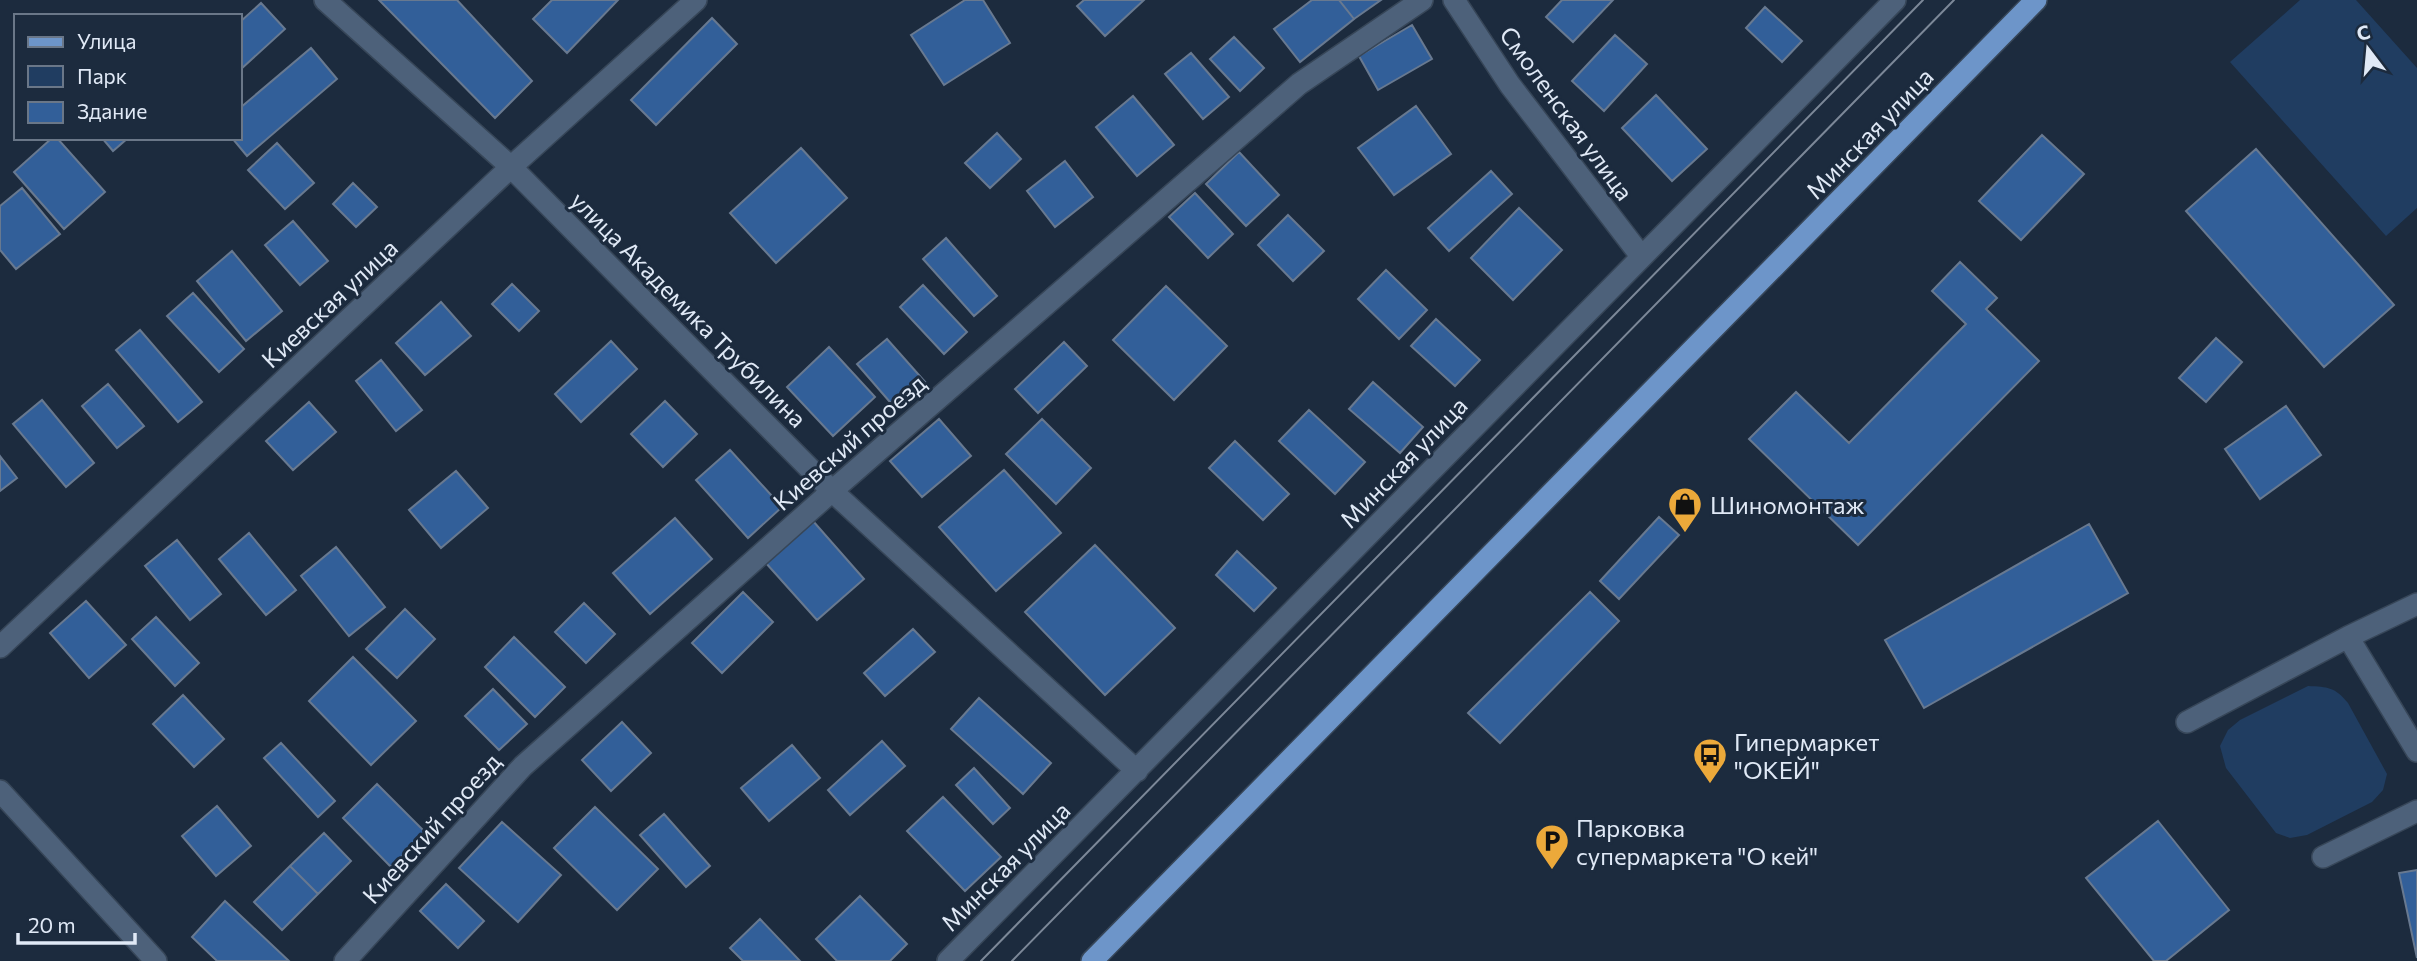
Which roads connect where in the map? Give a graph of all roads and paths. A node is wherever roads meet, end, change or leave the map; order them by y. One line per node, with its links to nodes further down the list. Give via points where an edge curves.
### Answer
1 (325, 0): 7 (street, улица Академика Трубилина)
2 (696, 0): 7 (street, Киевская улица)
3 (1422, 0): 9 (street, Киевский проезд, via 1299,84)
4 (1454, 0): 8 (street, Смоленская улица, via 1510,85)
5 (1895, 0): 8 (street, Минская улица)
6 (2036, 0): 22 (main road, Минская улица)
7 (511, 167): 9 (street, улица Академика Трубилина); 12 (street, Киевская улица)
8 (1641, 256): 15 (street, Минская улица)
9 (832, 491): 15 (street, улица Академика Трубилина); 20 (street, Киевский проезд, via 523,766)
10 (2417, 604): 11 (street)
11 (2348, 637): 13 (street); 14 (street)
12 (0, 647)
13 (2188, 722)
14 (2417, 751)
15 (1137, 771): 21 (street, Минская улица)
16 (0, 792): 19 (street)
17 (2417, 811): 18 (street)
18 (2323, 856)
19 (156, 961)
20 (345, 961)
21 (948, 961)
22 (1092, 961)

